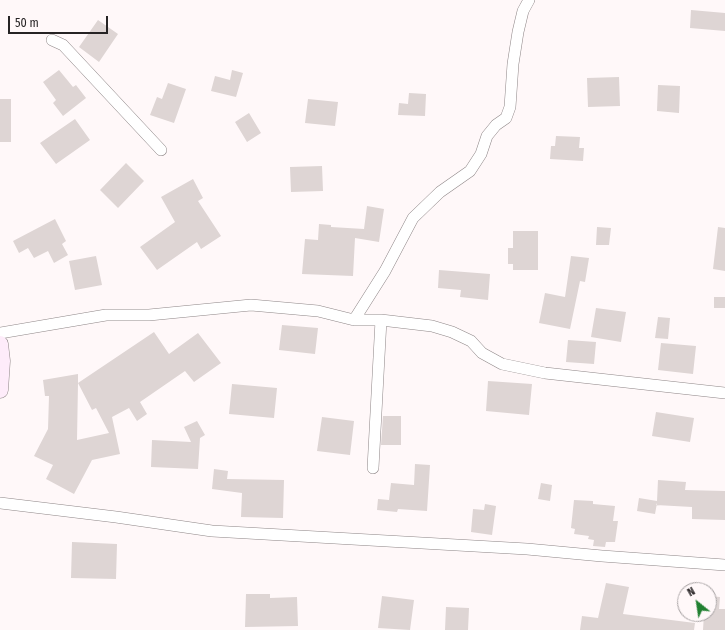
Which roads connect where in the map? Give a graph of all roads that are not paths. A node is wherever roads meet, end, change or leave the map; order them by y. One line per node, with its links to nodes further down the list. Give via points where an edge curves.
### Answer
1 (529, 0): 4 (street, via 518,32 510,107 506,118 487,136 481,154 470,171 436,195 413,218 385,271)
2 (52, 40): 3 (street, via 63,45)
3 (161, 150)
4 (354, 320): 5 (street); 6 (street, via 318,311 251,305 149,315 106,315)
5 (381, 320): 9 (street, via 432,326 452,332 471,341 482,353 502,364 545,373); 10 (street)
6 (0, 333)
7 (0, 344): 8 (main road)
8 (0, 390)
9 (725, 394)
10 (372, 468)
11 (0, 503): 12 (street, via 212,530 527,549)
12 (725, 565)

